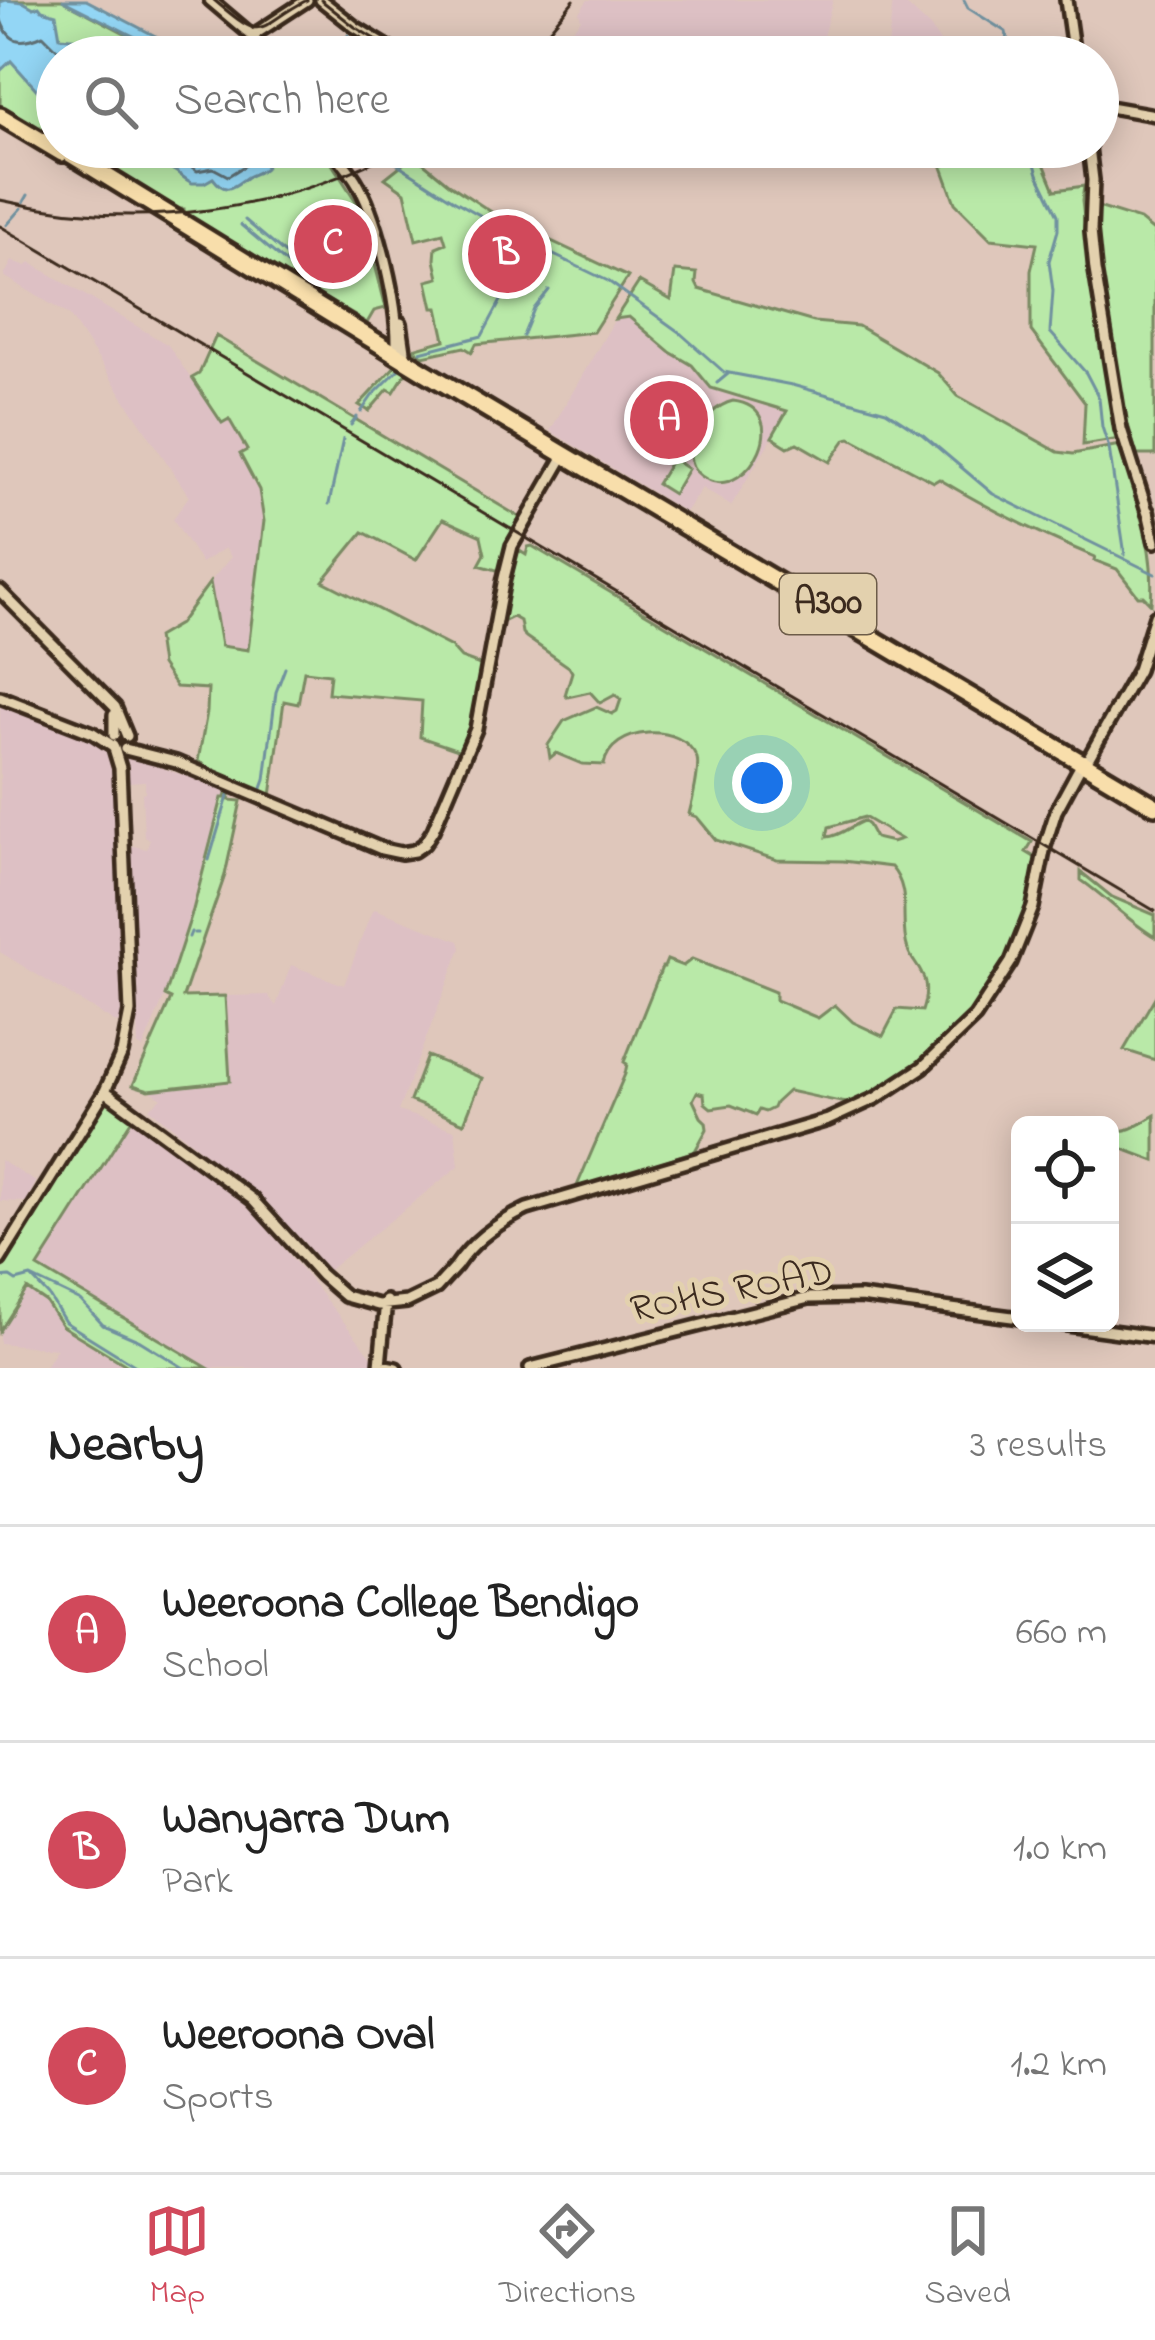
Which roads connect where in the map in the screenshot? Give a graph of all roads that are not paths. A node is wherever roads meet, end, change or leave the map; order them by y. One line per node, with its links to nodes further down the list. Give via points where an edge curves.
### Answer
1 (214, 0): 5 (main road)
2 (307, 0): 5 (main road)
3 (321, 0): 6 (main road)
4 (1066, 0): 7 (main road)
5 (254, 34)
6 (369, 36)
7 (1071, 36)
8 (1119, 108): 10 (main road)
9 (0, 114): 11 (highway, A300)
10 (1155, 115)
11 (36, 135)
12 (92, 168): 15 (highway, A300)
13 (343, 168): 16 (main road, via 366,204)
14 (1091, 168): 21 (main road, via 1092,251 1114,384)
15 (272, 275): 16 (highway, A300); 17 (highway, A300)
16 (401, 348): 17 (highway); 18 (highway, A300)
17 (425, 372): 18 (highway, A300)
18 (483, 402): 19 (highway, A300)
19 (568, 453): 20 (highway, A300); 22 (highway, A300); 29 (main road, via 508,559 476,729 418,849 382,849)
20 (722, 541): 22 (highway); 25 (highway, A300)
21 (1155, 542)
22 (744, 560): 25 (highway, A300)
23 (0, 591): 29 (main road, via 118,712)
24 (1155, 616): 30 (main road, via 1141,664)
25 (882, 639): 26 (highway, A300); 28 (highway, A300)
26 (967, 687): 28 (highway); 30 (highway, A300)
27 (0, 697): 29 (main road)
28 (1000, 713): 30 (highway, A300)
29 (120, 742): 32 (main road, via 130,1012)
30 (1084, 764): 31 (highway, A300); 31 (highway, A300); 34 (main road, via 1061,798 1012,962 976,1016 923,1067 818,1124 557,1200 502,1227 422,1297)
31 (1155, 803)
32 (105, 1091): 33 (main road); 34 (main road, via 252,1199 345,1296)
33 (0, 1260)
34 (386, 1303): 38 (main road); 38 (main road)
35 (1011, 1317): 39 (main road, ROHS ROAD, via 809,1298)
36 (1119, 1332): 37 (main road)
37 (1155, 1337)
38 (390, 1364)
39 (530, 1368)

